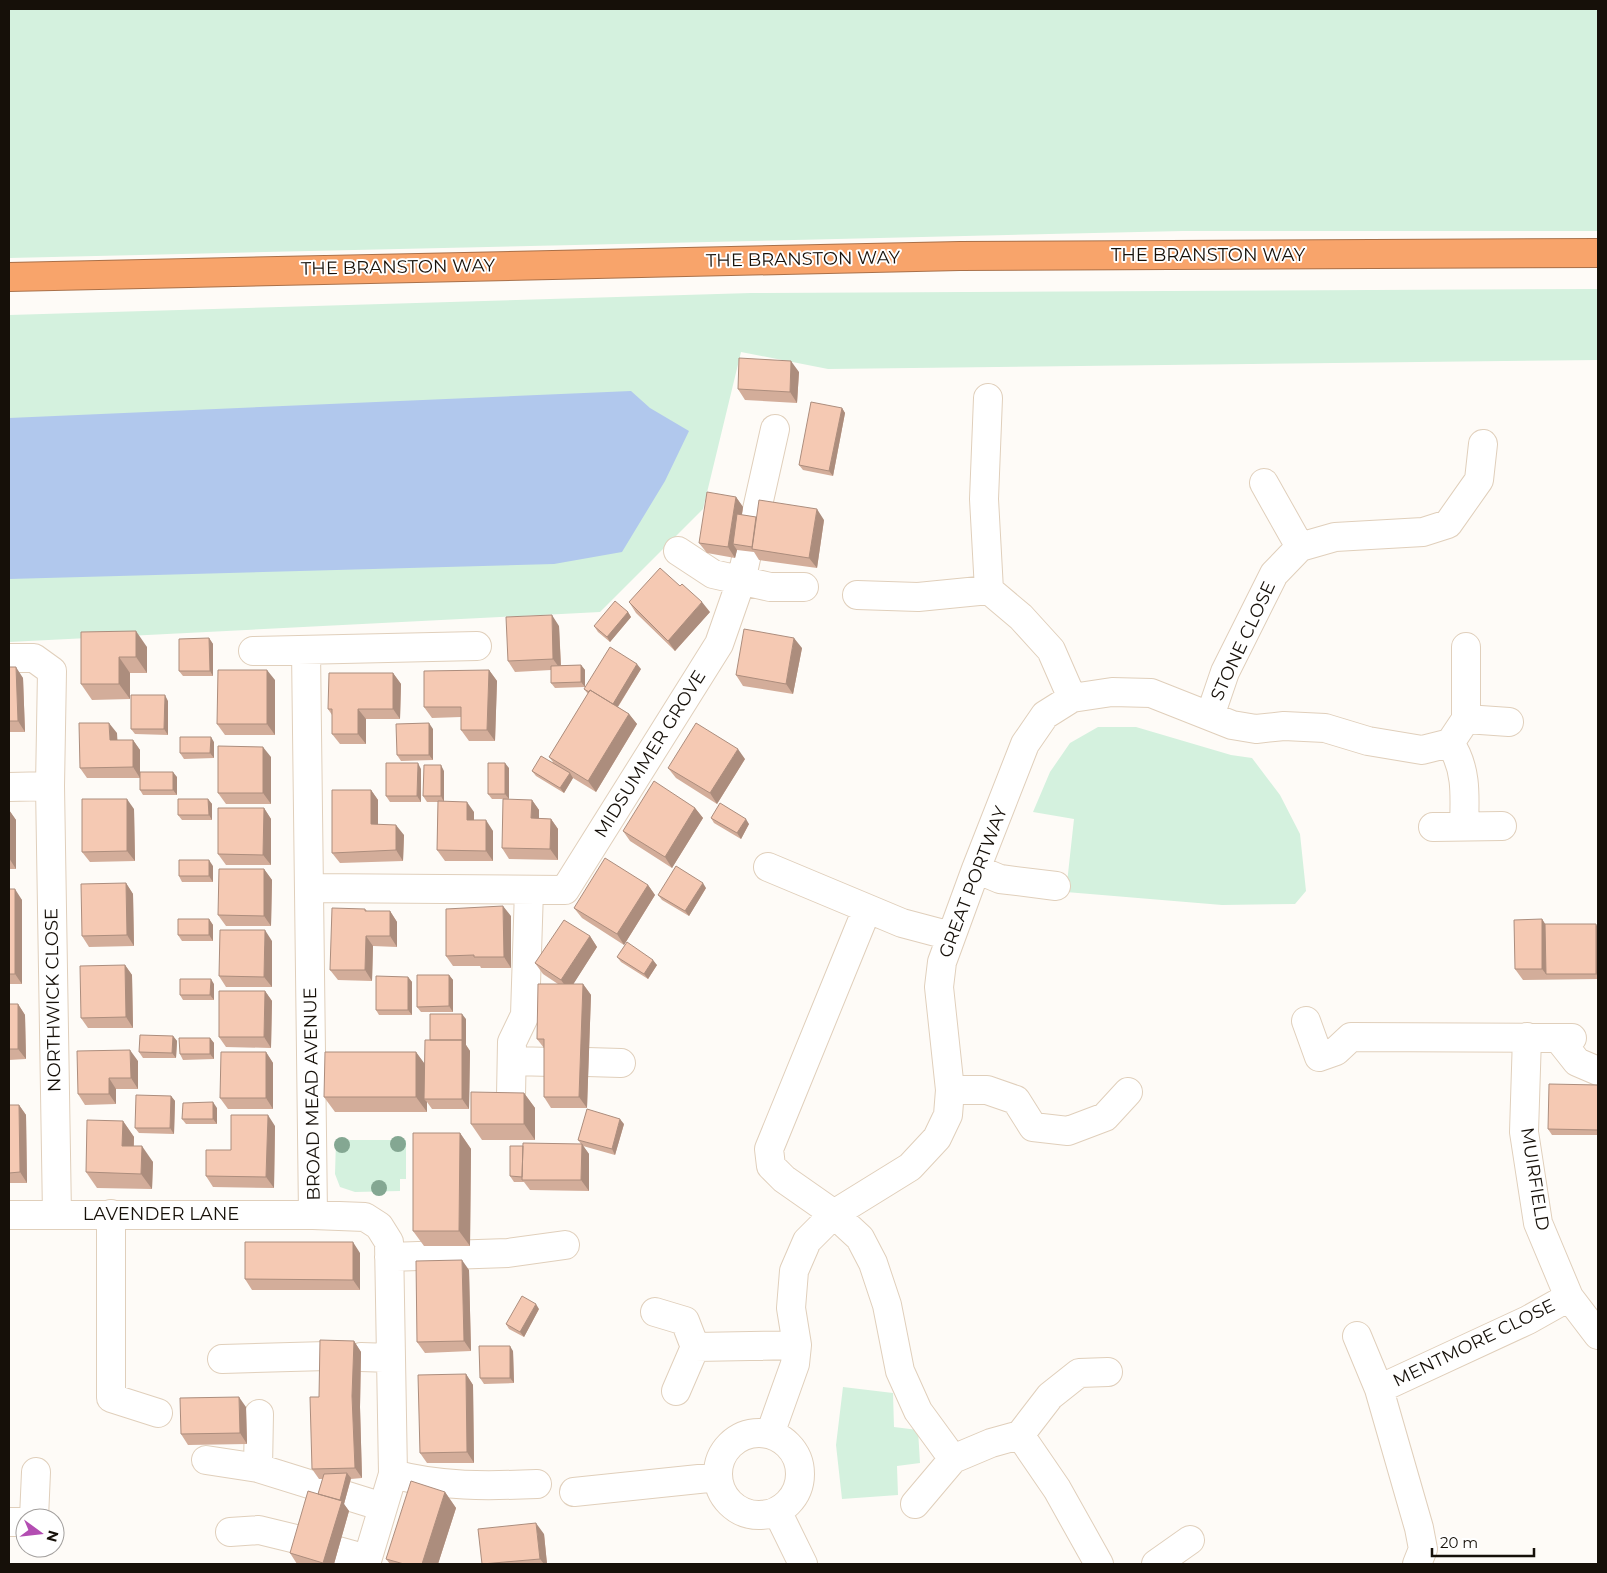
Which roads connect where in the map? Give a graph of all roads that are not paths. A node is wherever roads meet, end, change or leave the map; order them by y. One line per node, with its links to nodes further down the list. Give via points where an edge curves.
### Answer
1 (1598, 253): 2 (highway, THE BRANSTON WAY, via 950,256)
2 (9, 277)
3 (988, 398): 11 (street, via 984,499)
4 (775, 429): 9 (street, MIDSUMMER GROVE)
5 (1483, 444): 7 (street, via 1479,480 1448,524 1423,532 1335,537)
6 (1264, 482): 7 (street)
7 (1300, 547): 19 (street, STONE CLOSE, via 1274,574 1224,672)
8 (678, 551): 9 (street, via 713,574)
9 (741, 581): 10 (street, via 770,587); 32 (street, MIDSUMMER GROVE, via 719,644 565,890)
10 (804, 587)
11 (988, 590): 12 (street, via 918,597); 18 (street, via 1021,617 1051,650)
12 (857, 595)
13 (477, 646): 15 (street)
14 (1466, 647): 20 (street)
15 (306, 650): 16 (street); 31 (street, BROAD MEAD AVENUE)
16 (253, 651)
17 (9, 658): 23 (street, NORTHWICK CLOSE, via 34,658 52,671)
18 (1072, 698): 19 (street, GREAT PORTWAY, via 1112,692 1151,693); 29 (street, GREAT PORTWAY, via 1046,715 1025,744)
19 (1210, 716): 22 (street, GREAT PORTWAY, via 1232,725 1256,728 1325,728 1368,741 1422,750)
20 (1466, 719): 21 (street); 22 (street)
21 (1509, 722)
22 (1450, 743): 25 (street, via 1459,756 1463,771)
23 (50, 786): 24 (street); 48 (street, NORTHWICK CLOSE)
24 (9, 787)
25 (1464, 826): 26 (street); 27 (street)
26 (1502, 826)
27 (1433, 827)
28 (768, 867): 33 (street)
29 (976, 869): 30 (street, via 1000,878); 34 (street, GREAT PORTWAY)
30 (1056, 886)
31 (310, 888): 32 (street, MIDSUMMER GROVE); 49 (street, BROAD MEAD AVENUE)
32 (529, 890): 37 (street, via 525,1015 512,1042)
33 (867, 909): 34 (street); 46 (street, via 769,1149 771,1166)
34 (950, 936): 42 (street, GREAT PORTWAY, via 939,987)
35 (1306, 1021): 36 (street, via 1319,1057 1336,1052 1351,1037)
36 (1527, 1037): 41 (street, via 1565,1038 1576,1062); 52 (street, MUIRFIELD, via 1524,1132 1538,1223)
37 (512, 1061): 38 (street); 44 (street)
38 (552, 1062)
39 (587, 1062): 40 (street)
40 (621, 1062)
41 (1598, 1071)
42 (950, 1090): 43 (street, via 987,1090 1016,1100 1033,1127 1068,1131 1105,1117); 46 (street, GREAT PORTWAY, via 948,1115 937,1138 910,1167)
43 (1128, 1092)
44 (511, 1096)
45 (111, 1214): 48 (street, LAVENDER LANE); 49 (street, LAVENDER LANE); 65 (street, via 111,1398)
46 (834, 1214): 56 (street, GREAT PORTWAY, via 807,1240 794,1271 791,1308); 69 (street, via 860,1238 873,1263 887,1305 900,1371 918,1411)
47 (9, 1215): 48 (street, LAVENDER LANE)
48 (57, 1215)
49 (313, 1215): 51 (street, BROAD MEAD AVENUE, via 365,1217 379,1226 389,1242)
50 (565, 1246): 51 (street, via 508,1253)
51 (389, 1257): 60 (street, BROAD MEAD AVENUE)
52 (1569, 1297): 54 (street, MUIRFIELD); 63 (street, MENTMORE CLOSE, via 1528,1320)
53 (655, 1312): 57 (street, via 685,1321)
54 (1598, 1335)
55 (1357, 1336): 63 (street, MENTMORE CLOSE)
56 (797, 1345): 57 (street); 67 (street, GREAT PORTWAY, via 794,1364)
57 (695, 1347): 64 (street)
58 (327, 1356): 61 (street)
59 (361, 1357): 60 (street)
60 (390, 1358): 73 (street, BROAD MEAD AVENUE)
61 (222, 1359)
62 (1108, 1372): 68 (street, via 1079,1374 1050,1396)
63 (1379, 1389): 89 (street, MENTMORE CLOSE, via 1419,1528 1423,1549)
64 (676, 1391)
65 (158, 1413)
66 (260, 1414): 71 (street)
67 (770, 1434): 74 (street, via 757,1432 733,1442 724,1452); 80 (street, via 783,1440 799,1463 796,1491 789,1503)
68 (1020, 1435): 69 (street); 87 (street, via 1057,1489)
69 (953, 1459): 77 (street)
70 (206, 1460): 71 (street)
71 (258, 1468): 78 (street)
72 (36, 1472): 79 (street)
73 (393, 1474): 75 (street, via 419,1481 481,1487); 78 (street, BROAD MEAD AVENUE)
74 (718, 1477): 76 (street); 80 (street, via 721,1490 738,1510 764,1515)
75 (536, 1484)
76 (574, 1492)
77 (915, 1504)
78 (383, 1507): 85 (street, BROAD MEAD AVENUE)
79 (34, 1508)
80 (777, 1511): 86 (street)
81 (230, 1532): 83 (street, via 259,1530)
82 (1190, 1540): 88 (street)
83 (304, 1541)
84 (338, 1550): 85 (street)
85 (366, 1562)
86 (803, 1564)
87 (1099, 1564)
88 (1156, 1564)
89 (1417, 1564)

